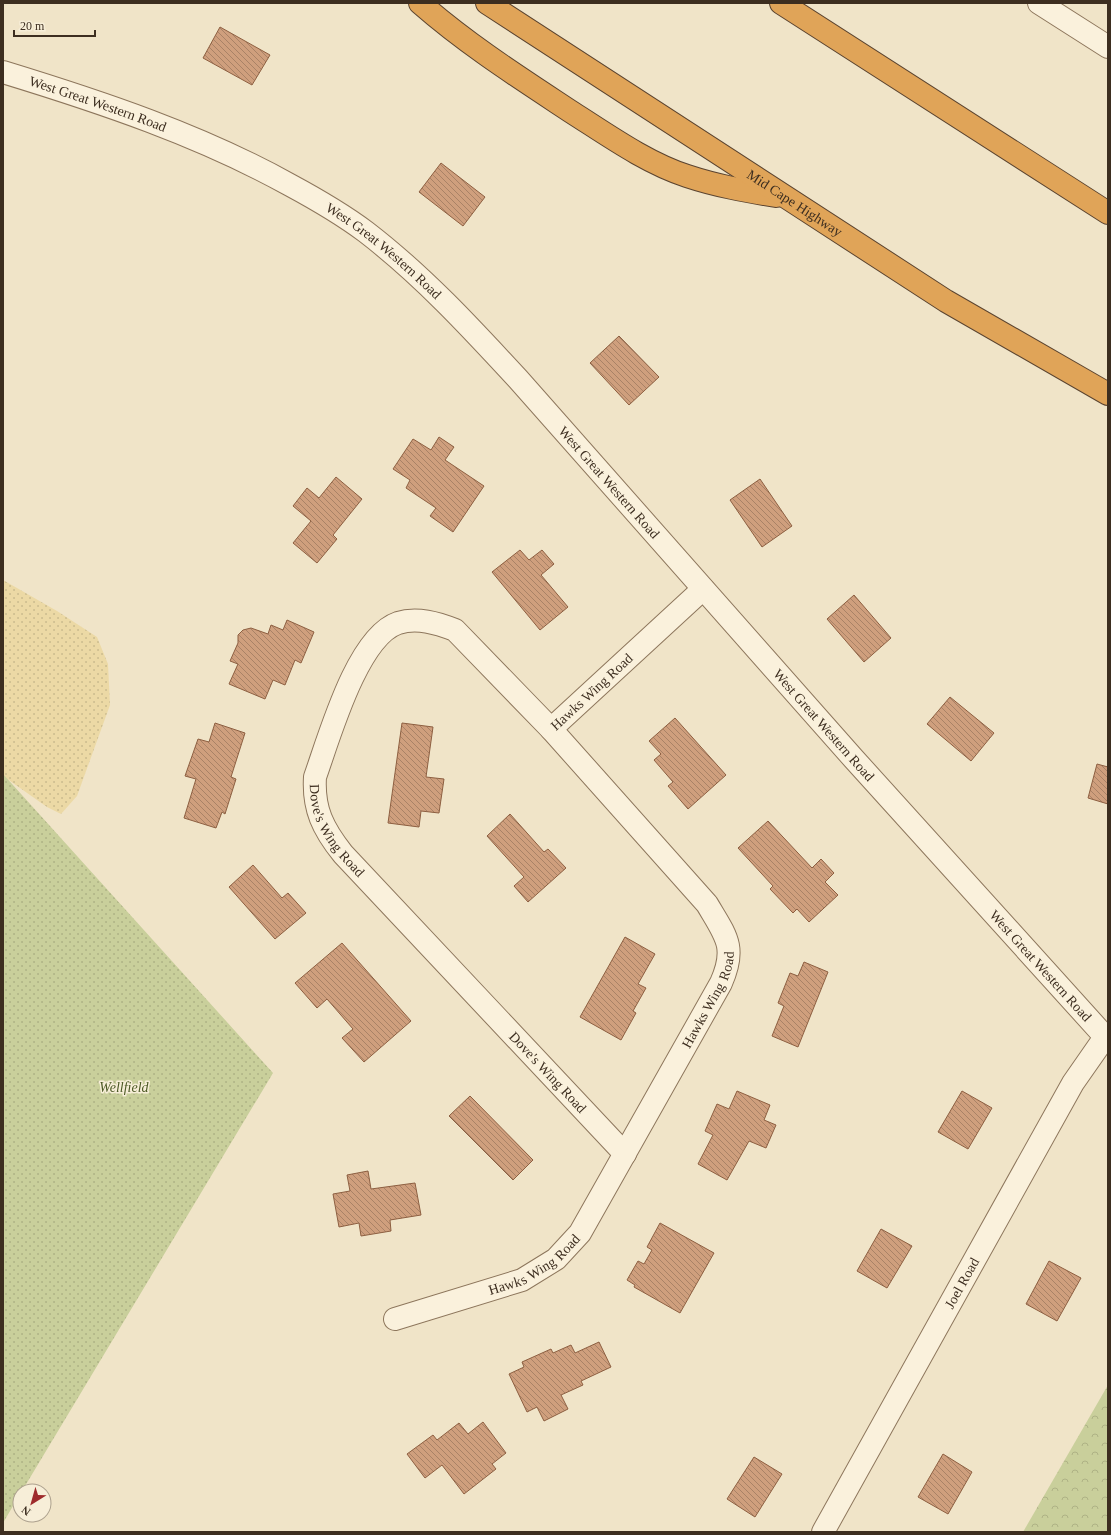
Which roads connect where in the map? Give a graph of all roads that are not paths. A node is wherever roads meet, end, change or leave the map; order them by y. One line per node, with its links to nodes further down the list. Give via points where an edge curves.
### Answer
1 (420, 3): 7 (highway, via 485,55 623,145 686,176 725,187)
2 (487, 3): 7 (highway, Mid Cape Highway)
3 (780, 3): 8 (highway)
4 (1039, 3): 5 (street)
5 (1108, 48)
6 (3, 72): 10 (street, West Great Western Road, via 64,90 184,134 269,173 365,231 406,265 482,340)
7 (785, 198): 9 (highway, Mid Cape Highway, via 946,301)
8 (1108, 213)
9 (1108, 394)
10 (703, 589): 11 (street, Hawks Wing Road); 12 (street, West Great Western Road)
11 (550, 729): 13 (street, Hawks Wing Road, via 708,904 726,937 730,953 721,983); 13 (street, Dove's Wing Road, via 455,630 437,622 398,623 372,643 354,673 315,777 314,796 318,813 329,837 343,854)
12 (1107, 1038): 15 (street, Joel Road, via 1073,1083)
13 (625, 1154): 14 (street, Hawks Wing Road, via 580,1233 556,1259 522,1280)
14 (395, 1319)
15 (823, 1532)

